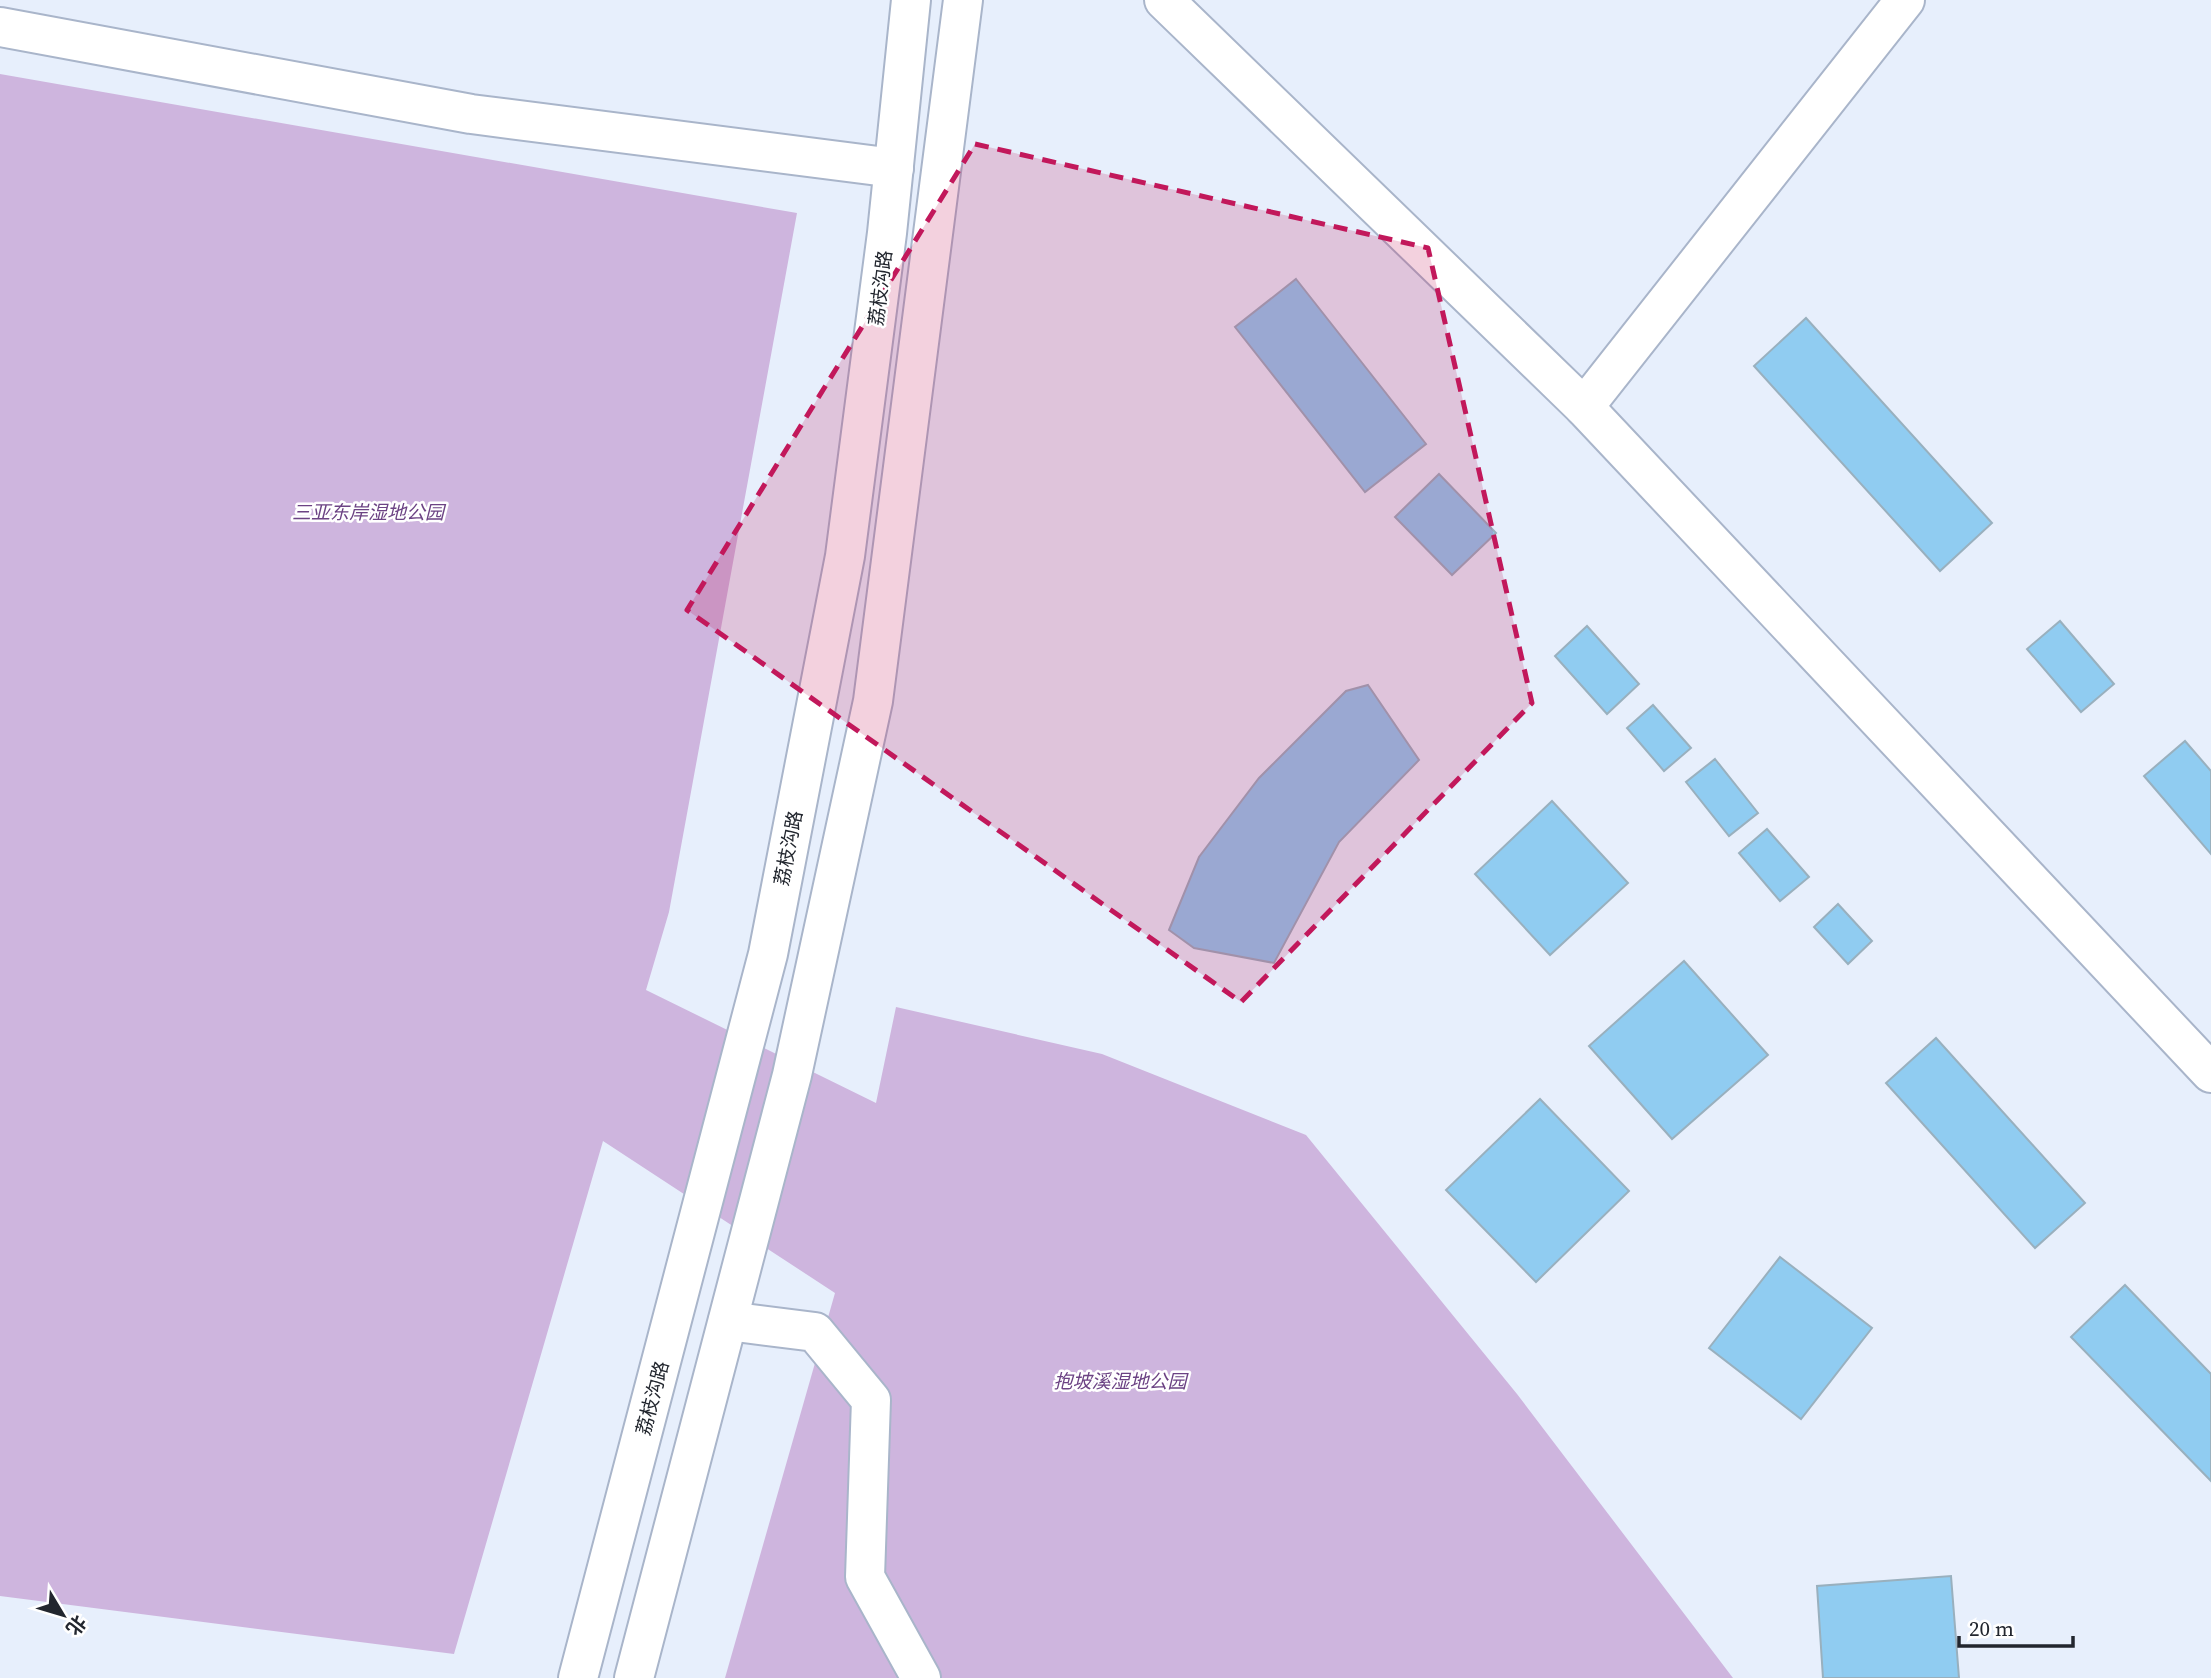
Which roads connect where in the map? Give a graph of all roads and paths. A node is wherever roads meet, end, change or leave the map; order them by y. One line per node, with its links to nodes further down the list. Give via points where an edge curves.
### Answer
1 (911, 0): 6 (main road, 荔枝沟路)
2 (963, 0): 9 (main road, via 873,701 792,1075)
3 (1164, 0): 7 (main road)
4 (1905, 0): 7 (main road)
5 (0, 27): 6 (main road, via 471,114)
6 (894, 168): 10 (main road, 荔枝沟路, via 845,556 768,954)
7 (1584, 407): 8 (main road)
8 (2211, 1073)
9 (728, 1321): 11 (main road); 12 (main road, via 815,1332 871,1400 865,1577)
10 (578, 1678)
11 (635, 1678)
12 (921, 1678)

